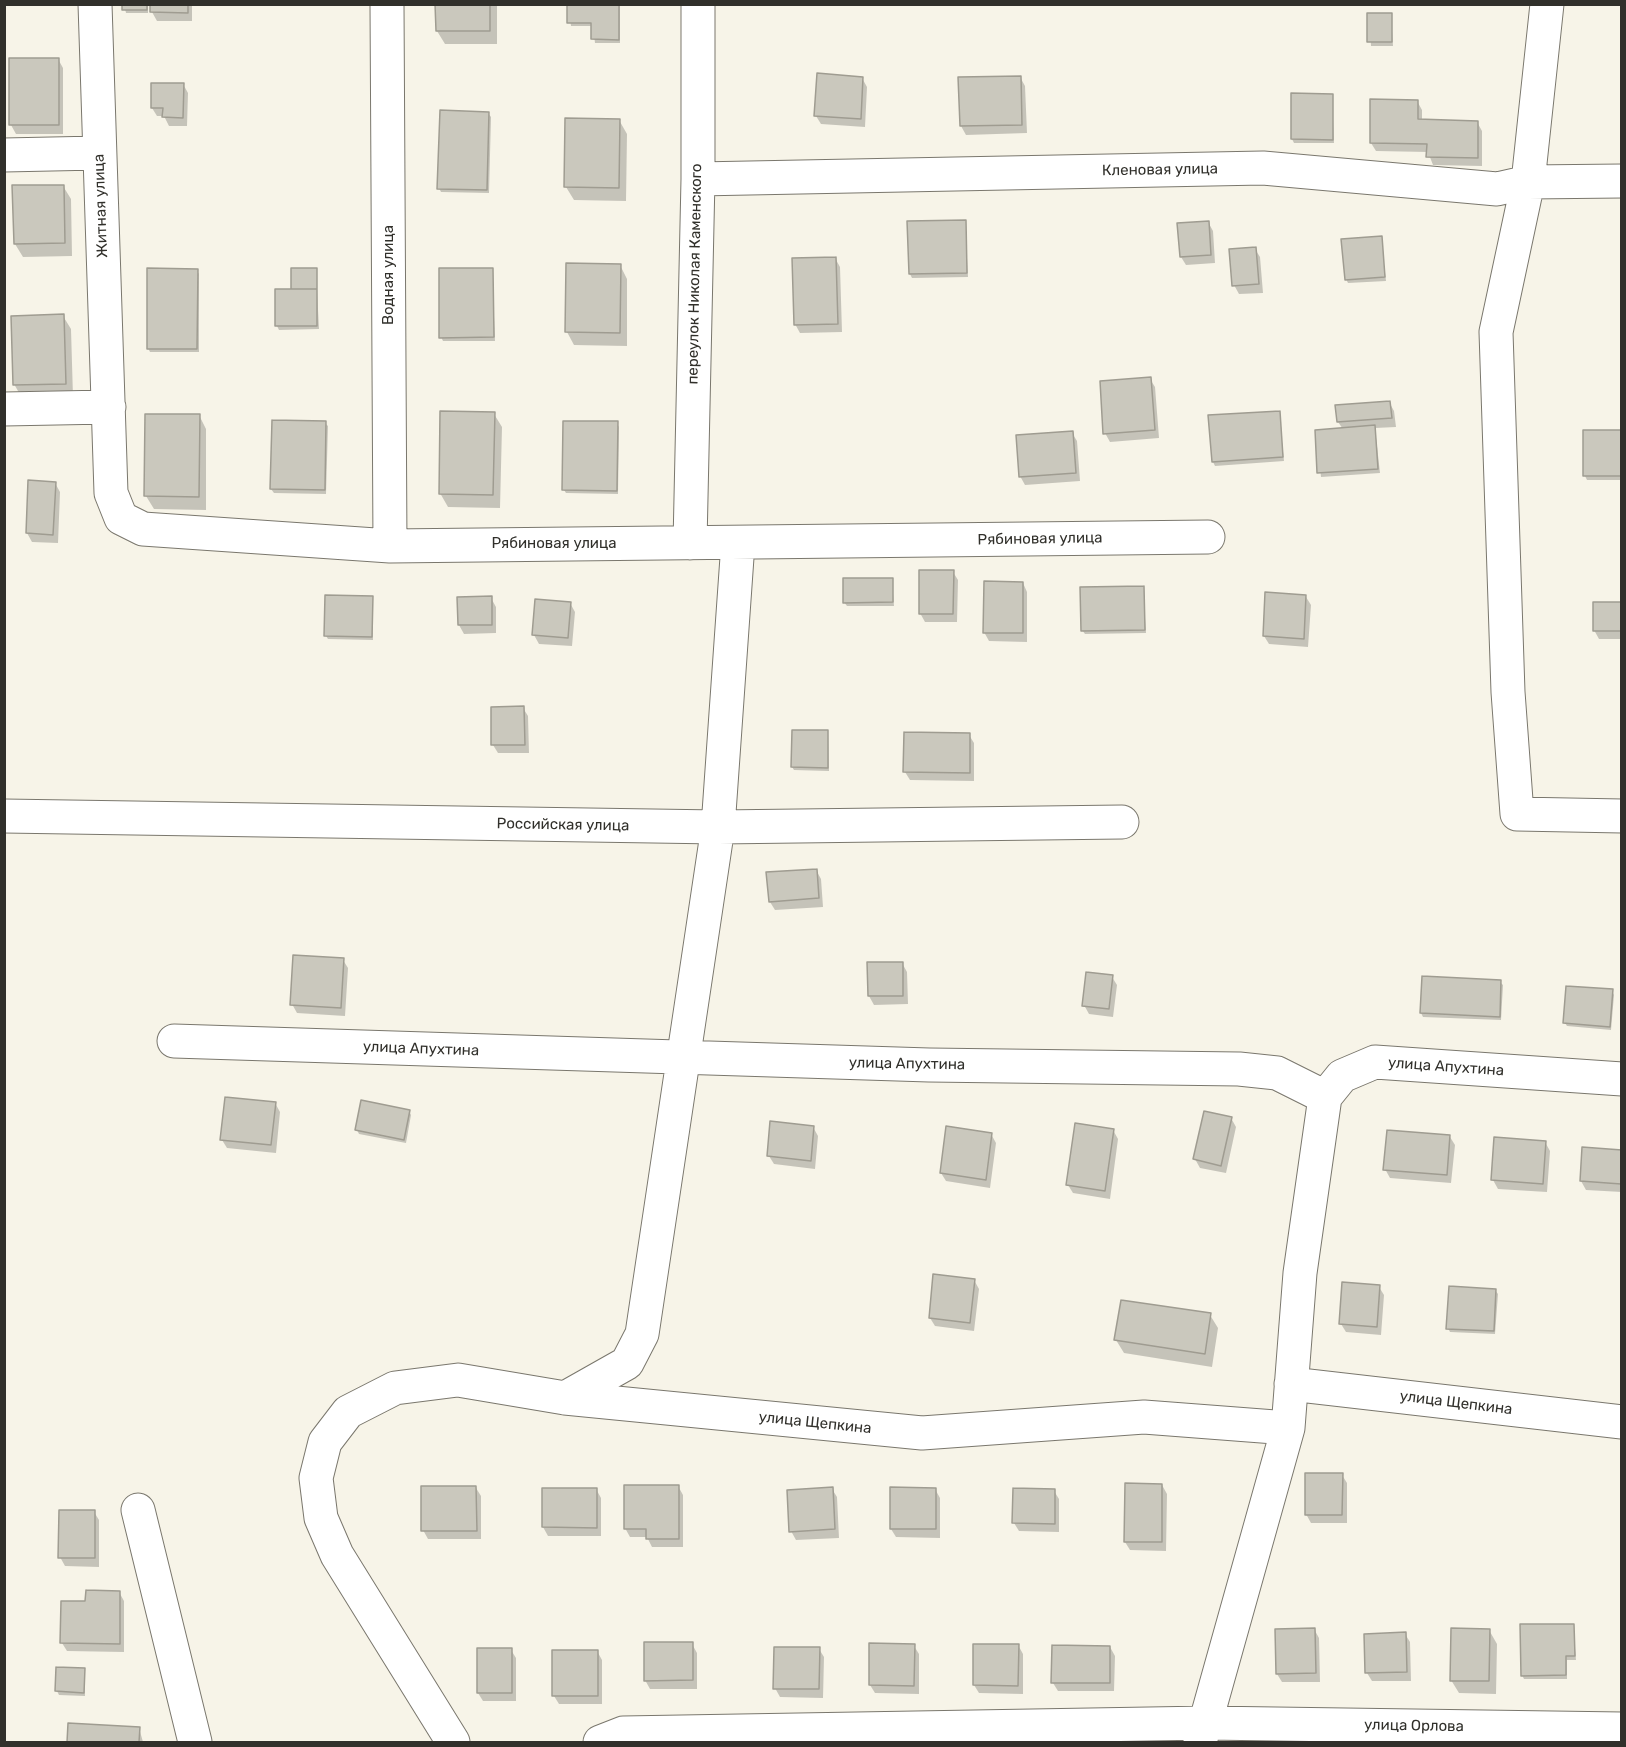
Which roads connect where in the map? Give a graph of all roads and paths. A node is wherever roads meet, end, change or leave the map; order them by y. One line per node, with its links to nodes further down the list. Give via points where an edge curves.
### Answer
1 (95, 4): 5 (street, Житная улица)
2 (387, 4): 15 (street, Водная улица)
3 (698, 4): 7 (street, переулок Николая Каменского)
4 (1547, 4): 9 (street)
5 (99, 153): 6 (street); 10 (street, Житная улица)
6 (4, 154)
7 (698, 179): 9 (street, Кленовая улица, via 1263,168 1497,189); 13 (street, переулок Николая Каменского)
8 (1622, 181): 9 (street, Кленовая улица)
9 (1528, 182): 17 (street, via 1496,332 1517,814)
10 (109, 407): 11 (street); 15 (street, Рябиновая улица, via 111,493 122,518 143,529)
11 (4, 409)
12 (1208, 537): 14 (street, Рябиновая улица)
13 (690, 543): 14 (street, Рябиновая улица); 15 (street, Рябиновая улица)
14 (738, 543): 19 (street)
15 (390, 546)
16 (4, 816): 19 (street, Российская улица)
17 (1622, 816)
18 (1122, 822): 19 (street, Российская улица)
19 (718, 827): 21 (street)
20 (174, 1041): 21 (street, улица Апухтина)
21 (684, 1058): 23 (street, улица Апухтина, via 1277,1072); 25 (street, via 642,1334 627,1363)
22 (1622, 1079): 23 (street, улица Апухтина, via 1375,1062 1342,1076)
23 (1325, 1097): 24 (street, via 1300,1273)
24 (1292, 1384): 26 (street, улица Щепкина); 27 (street)
25 (565, 1398): 27 (street, улица Щепкина, via 922,1433 1144,1417); 32 (street, улица Щепкина, via 458,1380 395,1388 348,1412 326,1442 316,1478 321,1518 337,1556)
26 (1622, 1422)
27 (1288, 1428): 30 (street)
28 (138, 1510): 31 (street)
29 (1622, 1729): 30 (street, улица Орлова)
30 (1203, 1733): 33 (street, улица Орлова, via 623,1733)
31 (195, 1743)
32 (453, 1743)
33 (600, 1743)

